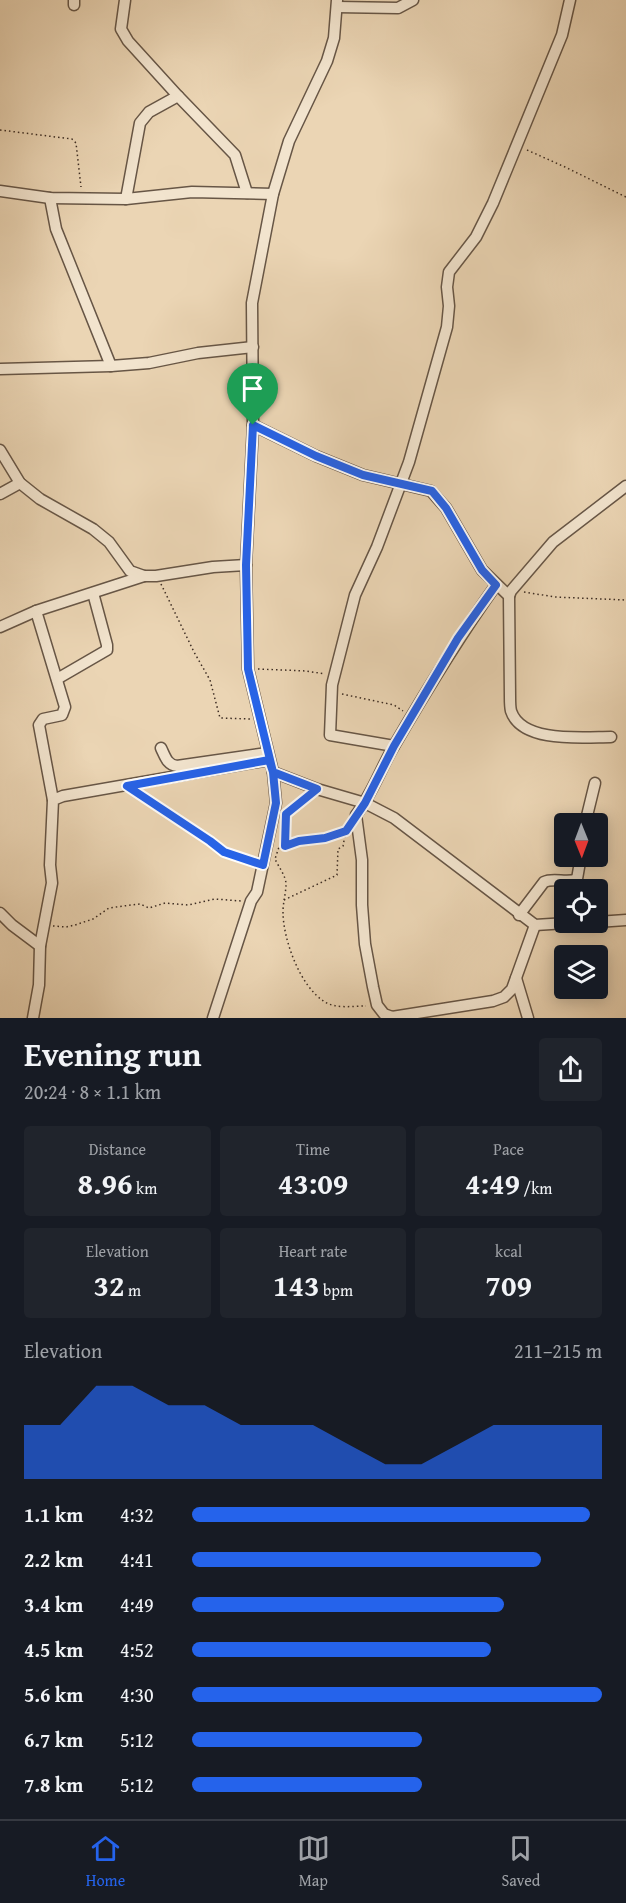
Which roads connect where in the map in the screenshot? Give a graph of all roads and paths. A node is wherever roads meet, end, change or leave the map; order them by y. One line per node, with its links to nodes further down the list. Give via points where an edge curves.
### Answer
1 (125, 0): 5 (street, via 121,29)
2 (413, 0): 4 (street, via 399,8)
3 (570, 0): 7 (street, via 562,35)
4 (337, 3): 10 (street, via 327,61 289,141)
5 (178, 96): 9 (street, via 235,155); 14 (street, via 149,112 140,123)
6 (0, 130): 13 (path, via 72,139)
7 (515, 146): 11 (path); 21 (street, via 476,237 449,272 447,327)
8 (0, 192): 12 (street)
9 (247, 193): 10 (street); 14 (street, via 192,192)
10 (273, 194): 15 (street, via 252,303)
11 (626, 197)
12 (50, 198): 13 (street); 16 (street, via 56,229)
13 (83, 198): 14 (street)
14 (126, 199)
15 (253, 347): 16 (street); 18 (street)
16 (111, 366): 17 (street)
17 (0, 369)
18 (253, 425): 21 (street, via 316,456); 24 (street)
19 (0, 450): 20 (street)
20 (20, 483): 23 (street); 25 (street, via 93,529 110,542 130,571)
21 (401, 485): 27 (street, via 432,491 482,570); 34 (street, via 355,595)
22 (626, 486): 28 (street, via 554,542)
23 (0, 494)
24 (246, 565): 26 (street); 33 (street)
25 (144, 576): 26 (street); 29 (street)
26 (156, 576): 38 (path, via 210,680 220,718)
27 (496, 585): 28 (street); 37 (street, via 458,638)
28 (510, 593): 30 (path); 39 (street, via 511,712 520,724 535,733)
29 (93, 594): 31 (street); 35 (street, via 107,650)
30 (626, 600)
31 (36, 611): 32 (street); 35 (street)
32 (0, 627)
33 (248, 669): 34 (path); 38 (street)
34 (335, 676): 36 (street)
35 (57, 679): 47 (street, via 64,711 62,715 43,719 39,725)
36 (333, 692): 37 (path, via 393,705); 40 (street, via 330,735)
37 (412, 717): 40 (street)
38 (260, 719): 42 (street)
39 (612, 737)
40 (394, 746): 48 (street)
41 (161, 748): 42 (street, via 172,766)
42 (268, 756): 43 (street); 45 (street)
43 (273, 772): 46 (street); 51 (street, via 276,803)
44 (595, 783): 49 (street)
45 (127, 786): 47 (street); 51 (path, via 224,852)
46 (317, 789): 48 (street); 50 (path, via 286,814)
47 (53, 800): 60 (street, via 52,883)
48 (365, 803): 56 (street, via 394,818); 64 (street, via 356,815 365,945)
49 (588, 813)
50 (285, 846): 53 (path, via 287,849 279,847 275,859 286,882); 53 (path, via 346,831 343,846 338,849 337,875)
51 (263, 865): 54 (street)
52 (578, 867): 56 (street, via 575,881 544,882)
53 (284, 900): 64 (path, via 285,924 295,964 313,992 334,1005)
54 (251, 902): 60 (path, via 214,899 149,908 135,904 109,908 75,926); 66 (street)
55 (0, 913): 62 (street)
56 (519, 915): 61 (street)
57 (626, 920): 58 (street)
58 (608, 921)
59 (554, 924): 61 (street)
60 (45, 925): 62 (street)
61 (535, 925): 63 (street)
62 (40, 946): 65 (street)
63 (516, 978): 64 (street, via 512,989 494,1001 392,1017); 67 (street)
64 (377, 1005)
65 (33, 1018)
66 (213, 1018)
67 (528, 1018)

